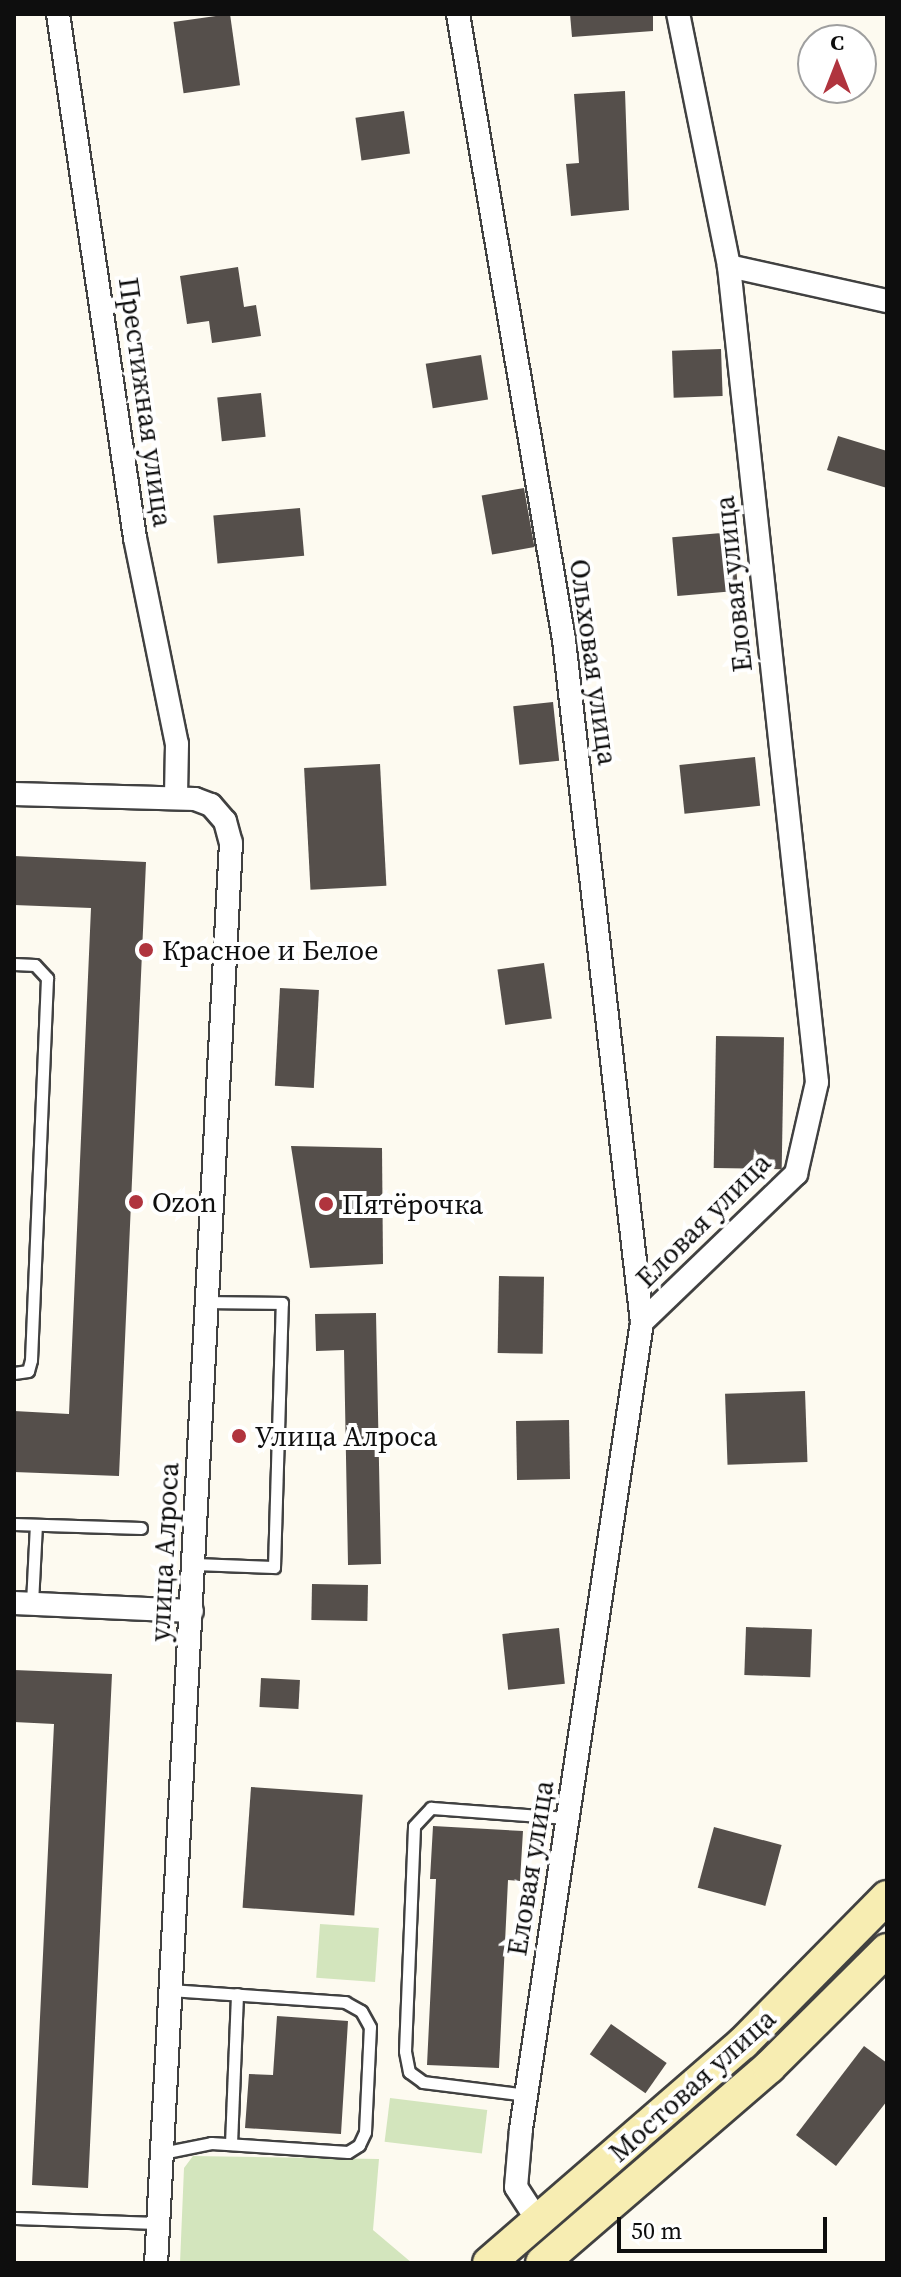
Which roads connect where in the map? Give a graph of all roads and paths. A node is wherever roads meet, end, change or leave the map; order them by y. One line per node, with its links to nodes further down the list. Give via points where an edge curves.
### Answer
1 (58, 14): 7 (street, Престижная улица, via 135,538 177,744)
2 (458, 14): 10 (street, Ольховая улица, via 564,640)
3 (678, 14): 4 (street, Еловая улица)
4 (729, 266): 5 (street); 10 (street, Еловая улица, via 817,1082 796,1174)
5 (887, 301)
6 (14, 794): 7 (street)
7 (176, 798): 9 (street, улица Алроса, via 211,805 225,821 231,843)
8 (14, 964): 11 (lane, via 35,965 47,978 31,1360 28,1371)
9 (207, 1302): 15 (street, улица Алроса); 15 (lane, via 282,1303 274,1567)
10 (642, 1322): 18 (street, Еловая улица)
11 (14, 1373)
12 (14, 1524): 13 (lane)
13 (36, 1525): 14 (lane); 16 (lane)
14 (141, 1528)
15 (194, 1564): 17 (street, улица Алроса)
16 (23, 1603): 17 (street)
17 (192, 1611): 21 (street, улица Алроса)
18 (568, 1818): 23 (street, Еловая улица); 23 (lane, via 431,1808 414,1826 405,2051 409,2072 423,2082)
19 (887, 1897): 27 (main road, Мостовая улица, via 743,2043)
20 (887, 1950): 31 (main road, Мостовая улица, via 769,2067)
21 (171, 1990): 22 (lane); 25 (street, улица Алроса)
22 (237, 1994): 24 (lane); 24 (lane, via 345,2002 361,2011 370,2027 365,2132 359,2145 348,2152)
23 (527, 2095): 27 (street, Еловая улица, via 516,2187)
24 (231, 2144): 25 (lane)
25 (162, 2153): 28 (street, улица Алроса)
26 (14, 2218): 28 (lane)
27 (538, 2221): 30 (main road, Мостовая улица)
28 (158, 2223): 29 (street, улица Алроса)
29 (156, 2263)
30 (489, 2263)
31 (542, 2263)

